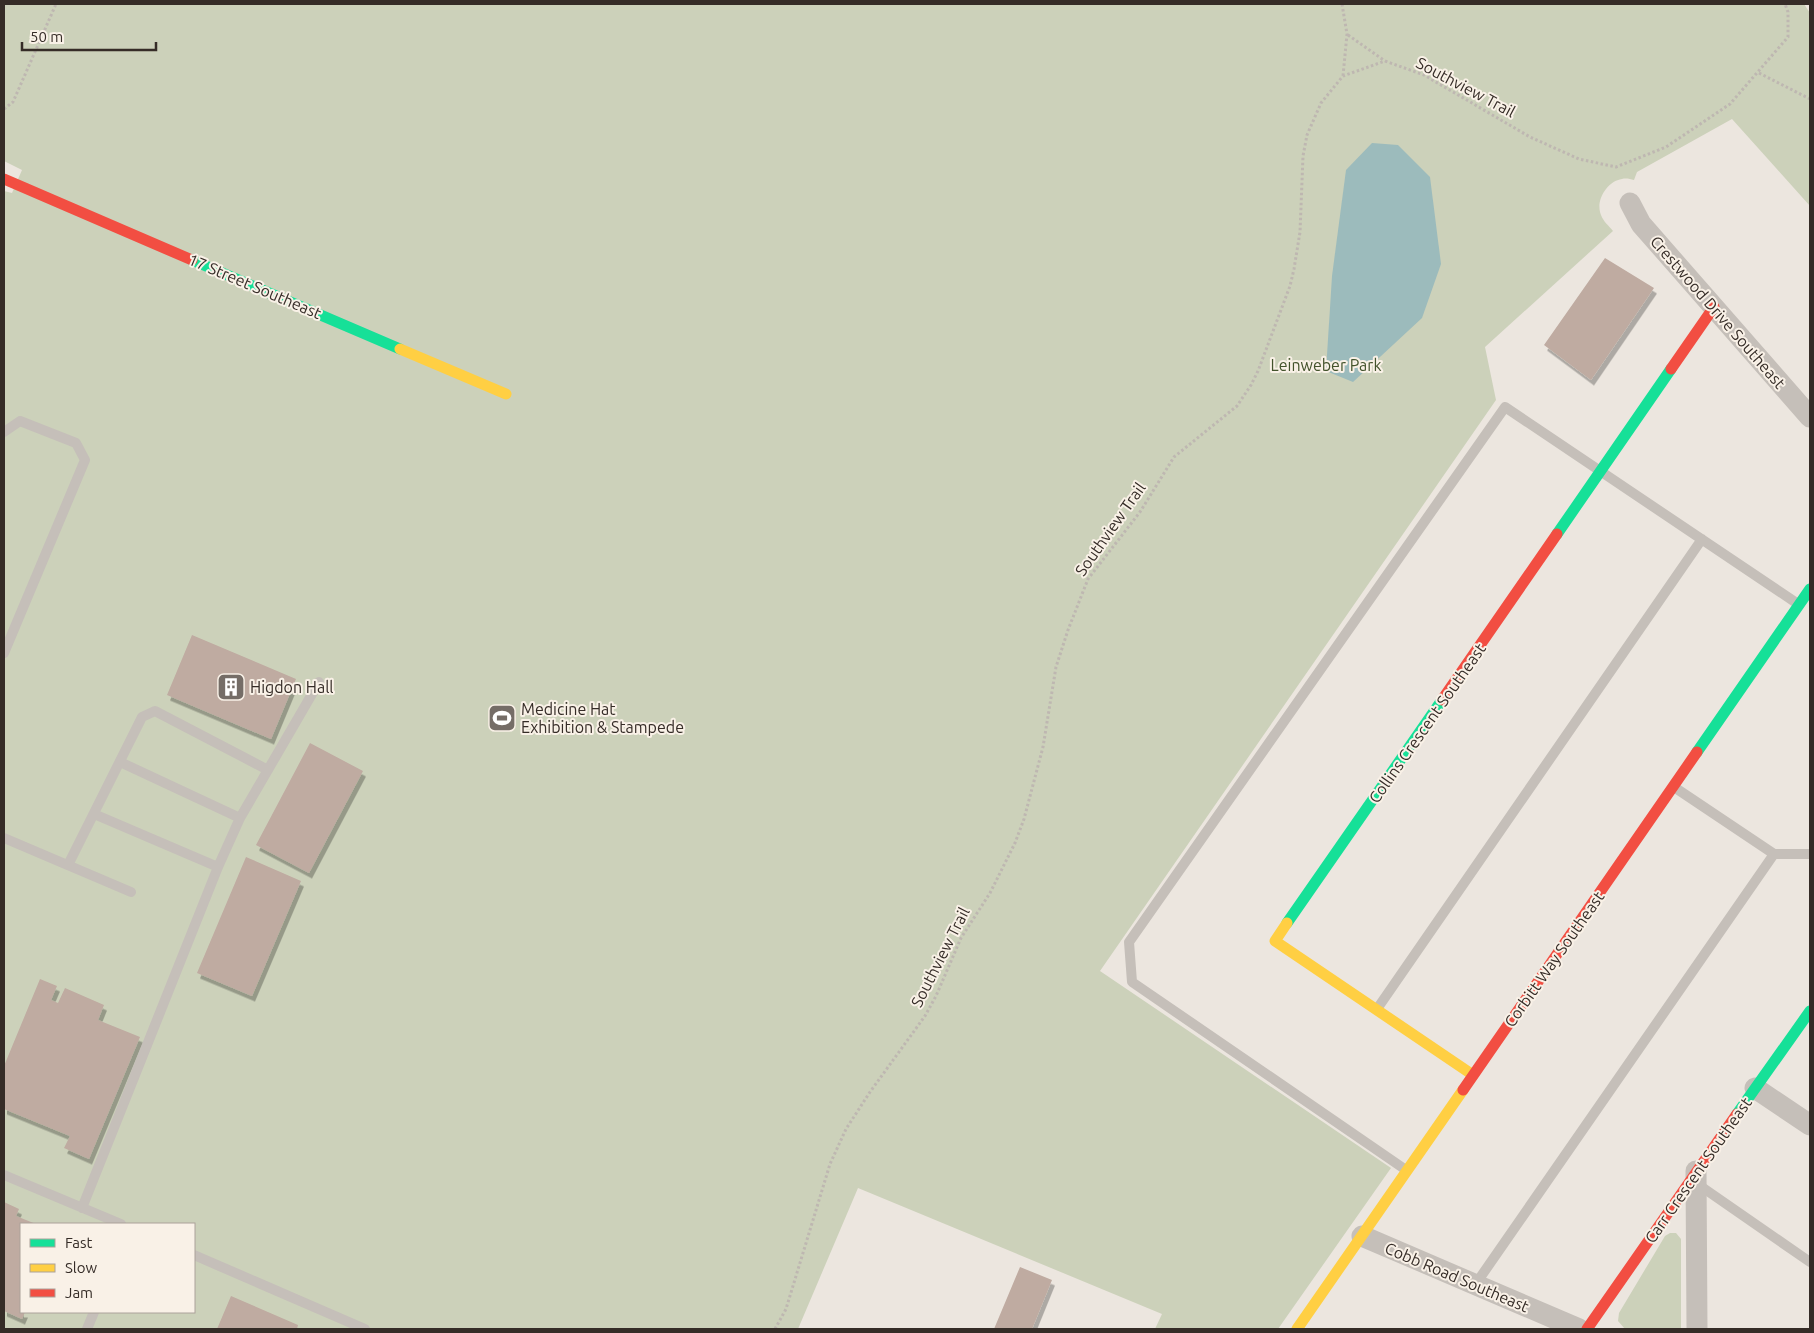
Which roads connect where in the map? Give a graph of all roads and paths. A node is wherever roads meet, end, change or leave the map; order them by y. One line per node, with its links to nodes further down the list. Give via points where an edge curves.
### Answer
1 (56, 4): 9 (path, via 13,102)
2 (1342, 4): 4 (path)
3 (1785, 4): 6 (path, Southview Trail, via 1788,36)
4 (1348, 34): 5 (path, Southview Trail); 7 (path)
5 (1385, 61): 6 (path, Southview Trail, via 1424,75 1539,140 1580,159 1616,167 1674,142 1730,104); 7 (path)
6 (1759, 73): 8 (path)
7 (1343, 76): 52 (path, Southview Trail, via 1321,103 1307,135 1294,269 1258,371 1237,406 1174,457 1140,512 1088,579 1056,667 1043,747 1015,843 990,893 960,938 925,1016 846,1129 830,1164 786,1309)
8 (1810, 99)
9 (4, 109)
10 (4, 179): 13 (street, 17 Street Southeast)
11 (1630, 204): 12 (street, Crestwood Drive Southeast, via 1640,224)
12 (1714, 307): 14 (street, Crestwood Drive Southeast); 16 (street, Collins Crescent Southeast)
13 (506, 394)
14 (1810, 417)
15 (4, 432): 21 (lane, via 20,420 76,443 85,460)
16 (1601, 471): 17 (lane); 35 (street, Collins Crescent Southeast, via 1275,941); 40 (lane, via 1504,407 1129,942 1132,982)
17 (1702, 539): 19 (lane); 35 (lane)
18 (1810, 590): 19 (street, Corbitt Way Southeast)
19 (1805, 605): 26 (street, Corbitt Way Southeast)
20 (4, 623): 21 (lane)
21 (15, 627): 22 (lane)
22 (4, 653)
23 (320, 682): 25 (lane)
24 (120, 762): 25 (lane, via 142,717 155,711); 27 (lane); 28 (lane)
25 (268, 770): 28 (lane)
26 (1673, 787): 30 (lane); 37 (street, Corbitt Way Southeast)
27 (94, 814): 32 (lane); 33 (lane)
28 (240, 818): 33 (lane)
29 (4, 838): 32 (lane)
30 (1774, 854): 31 (lane); 48 (lane)
31 (1810, 854)
32 (68, 865): 34 (lane)
33 (218, 867): 43 (lane)
34 (131, 892)
35 (1377, 1010): 37 (street, Collins Crescent Southeast)
36 (1810, 1011): 38 (street, Carr Crescent Southeast)
37 (1473, 1076): 40 (street, Corbitt Way Southeast)
38 (1755, 1088): 39 (street); 42 (street, Carr Crescent Southeast)
39 (1810, 1125)
40 (1407, 1171): 45 (street, Corbitt Way Southeast)
41 (4, 1175): 43 (lane)
42 (1696, 1177): 47 (lane); 55 (street, Carr Crescent Southeast); 56 (street)
43 (82, 1208): 44 (lane)
44 (119, 1223)
45 (1362, 1236): 48 (street, Cobb Road Southeast); 53 (street, Corbitt Way Southeast)
46 (195, 1255): 51 (lane)
47 (1810, 1262)
48 (1475, 1285): 54 (street, Cobb Road Southeast)
49 (94, 1313): 50 (lane)
50 (87, 1329)
51 (365, 1329)
52 (775, 1329)
53 (1297, 1329)
54 (1579, 1329)
55 (1587, 1329)
56 (1697, 1329)

